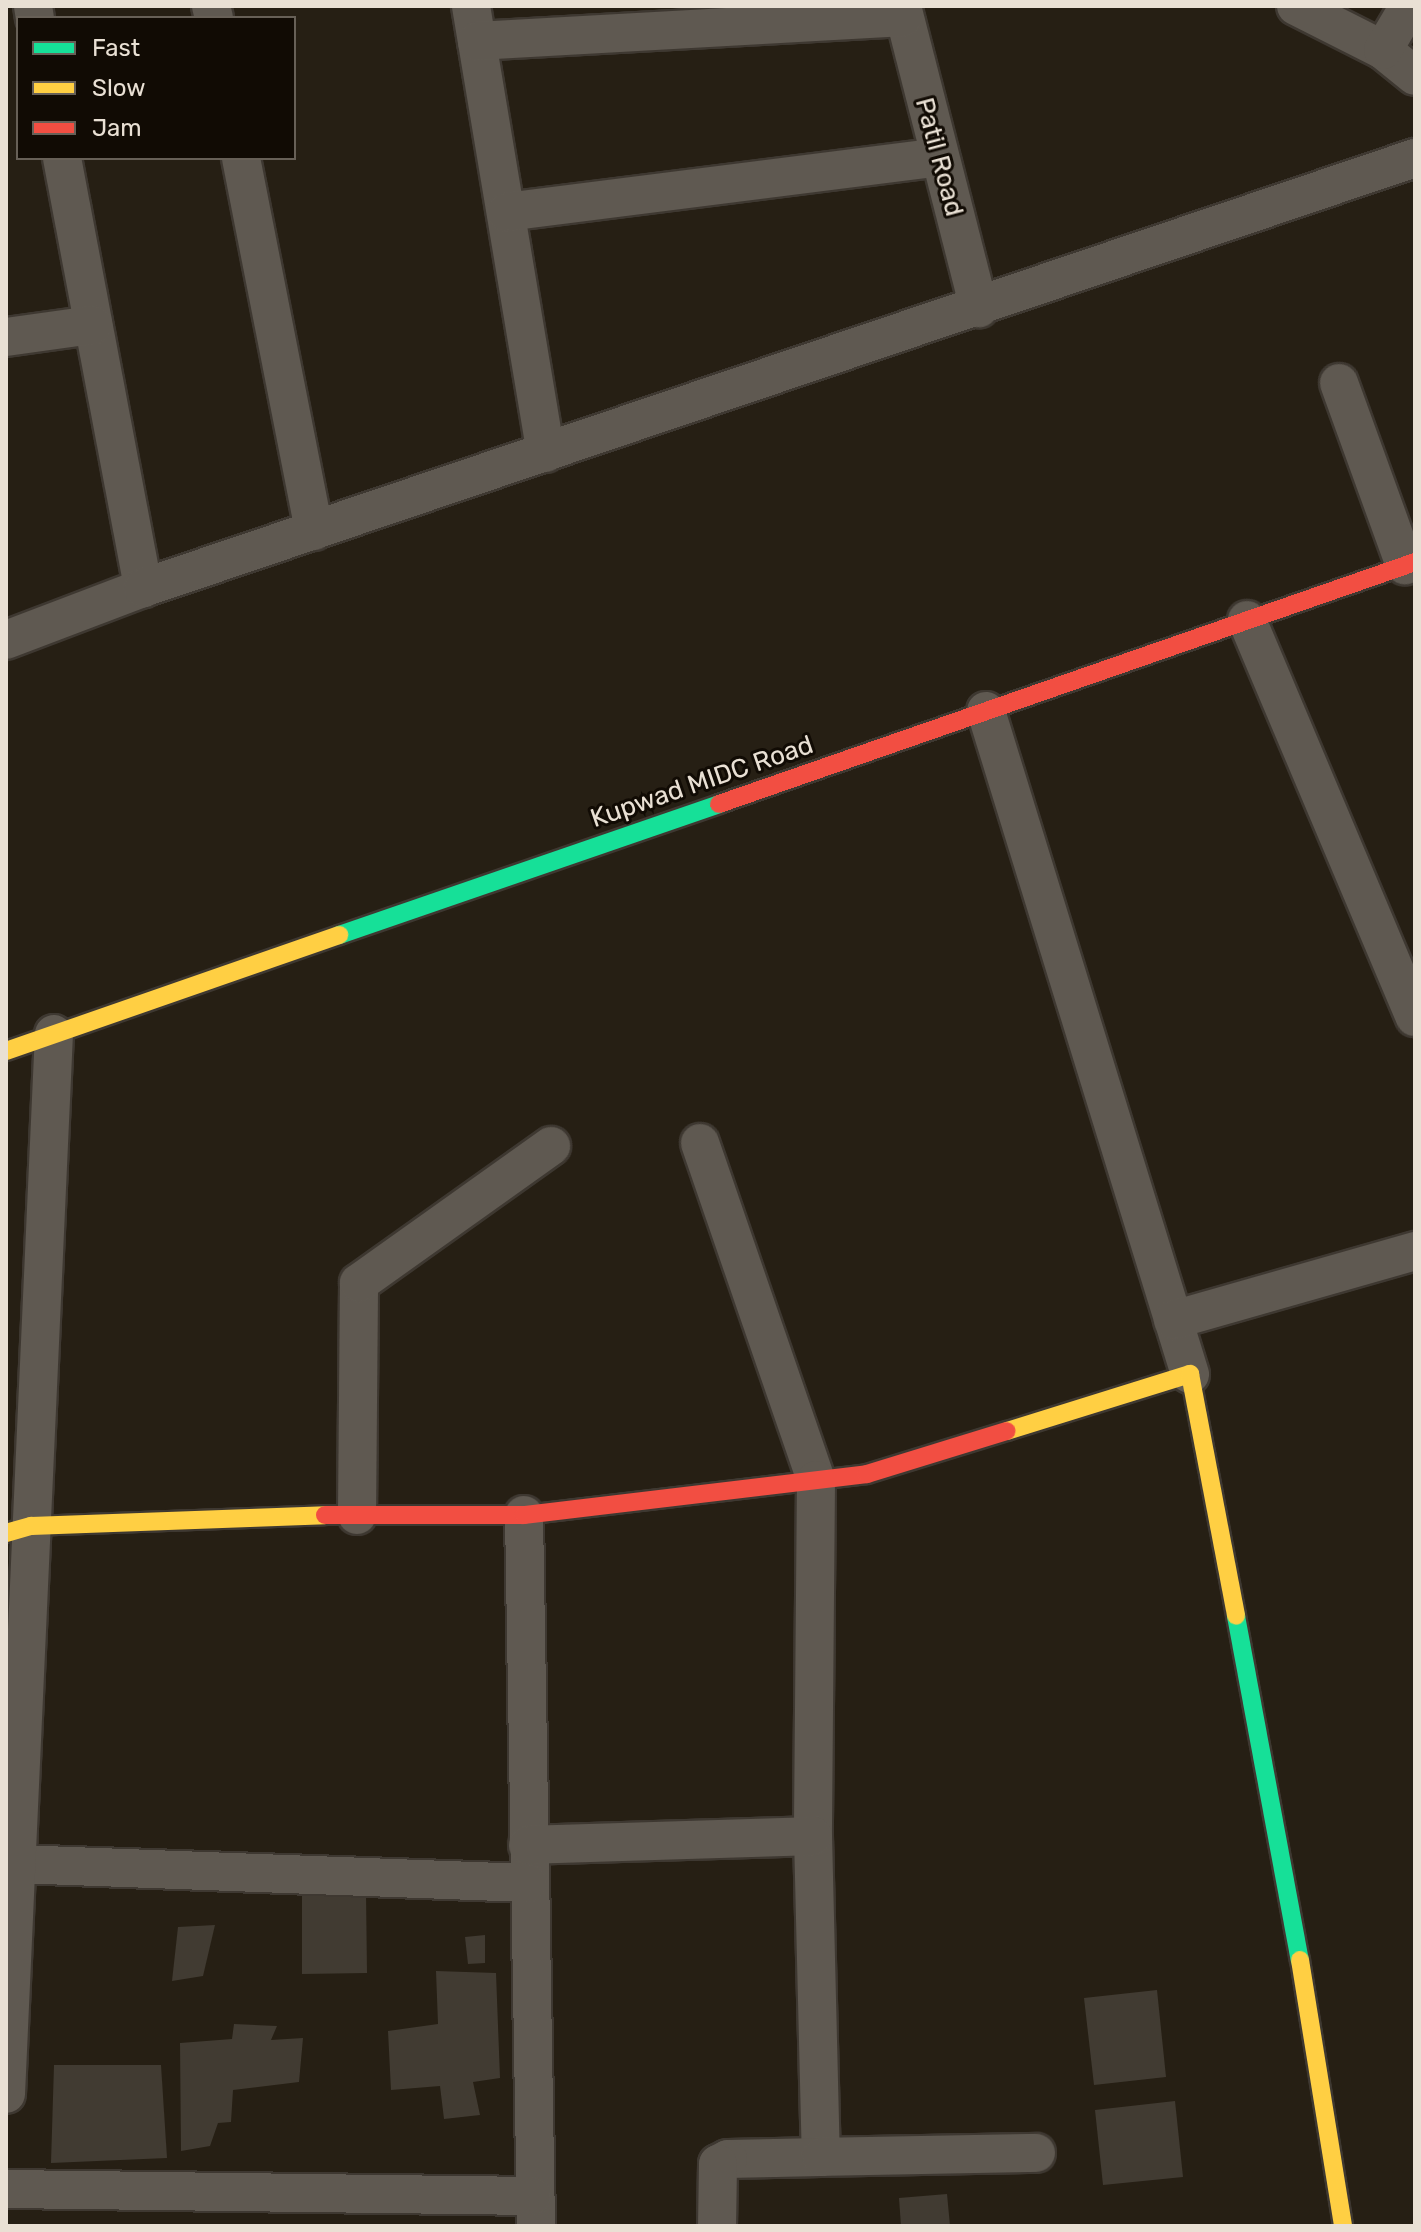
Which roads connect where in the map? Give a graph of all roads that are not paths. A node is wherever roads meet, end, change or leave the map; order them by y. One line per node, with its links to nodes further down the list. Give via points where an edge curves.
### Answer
1 (1296, 6): 5 (street)
2 (1409, 6): 5 (street)
3 (902, 12): 4 (street); 7 (street, Patil Road)
4 (474, 23): 11 (street)
5 (1383, 50): 6 (street)
6 (1415, 76)
7 (939, 157): 11 (street); 12 (street, Patil Road)
8 (1415, 158): 12 (street)
9 (62, 160): 13 (street)
10 (241, 160): 17 (street)
11 (506, 212): 16 (street)
12 (979, 308): 16 (street)
13 (93, 325): 14 (street); 19 (street)
14 (6, 337)
15 (1339, 383): 18 (street)
16 (546, 453): 17 (street)
17 (314, 531): 19 (street)
18 (1410, 563): 20 (street, Kupwad MIDC Road)
19 (143, 588): 21 (street)
20 (1247, 620): 22 (street, Kupwad MIDC Road); 23 (street)
21 (6, 640)
22 (986, 711): 25 (street, Kupwad MIDC Road); 30 (street)
23 (1404, 961): 24 (street)
24 (1415, 1017)
25 (54, 1034): 26 (street, Kupwad MIDC Road); 35 (street)
26 (6, 1051)
27 (700, 1143): 32 (street)
28 (551, 1146): 33 (street, via 359,1283)
29 (1415, 1251): 30 (street)
30 (1173, 1320): 31 (street)
31 (1190, 1374): 32 (street, via 867,1474); 47 (street, via 1289,1896)
32 (816, 1480): 34 (street); 36 (street)
33 (357, 1515): 34 (street); 35 (street)
34 (524, 1515): 37 (street)
35 (19, 1529): 38 (street)
36 (813, 1836): 37 (street); 43 (street)
37 (528, 1845): 39 (street)
38 (17, 1864): 39 (street); 40 (street)
39 (528, 1883): 45 (street)
40 (9, 1949): 41 (street)
41 (6, 2094)
42 (1036, 2153): 43 (street)
43 (821, 2157): 46 (street, via 728,2159 718,2164)
44 (6, 2189): 45 (street)
45 (534, 2211)
46 (717, 2226)
47 (1343, 2226)

